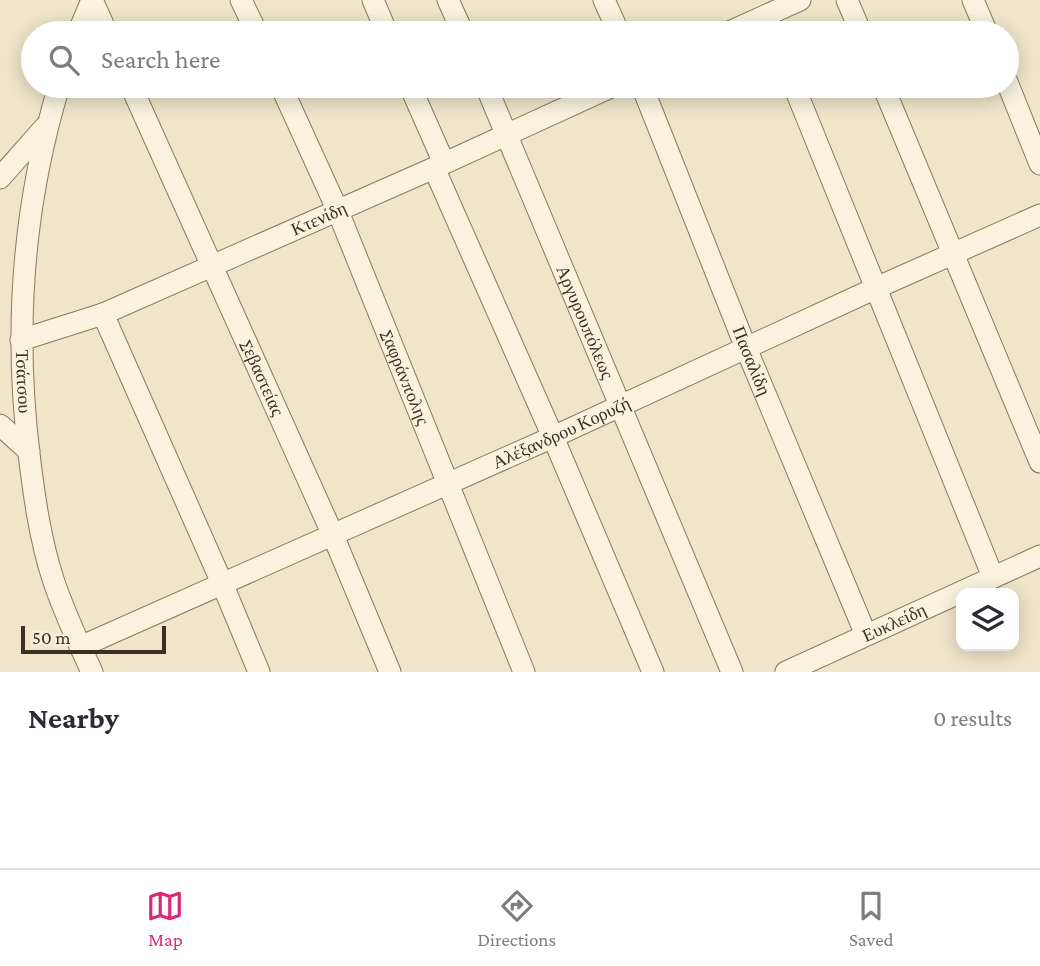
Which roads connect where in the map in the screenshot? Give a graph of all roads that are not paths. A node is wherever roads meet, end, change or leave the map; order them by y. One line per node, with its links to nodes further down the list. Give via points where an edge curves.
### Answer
1 (92, 0): 9 (street); 10 (street)
2 (241, 0): 11 (street)
3 (373, 0): 12 (street)
4 (449, 0): 13 (street)
5 (604, 0): 14 (street)
6 (800, 0): 15 (street)
7 (847, 0): 16 (street)
8 (973, 0): 17 (street)
9 (83, 21)
10 (102, 21)
11 (251, 21)
12 (382, 21)
13 (458, 21)
14 (614, 21)
15 (774, 21)
16 (856, 21)
17 (982, 21)
18 (55, 98): 28 (street, Τσάτσου)
19 (136, 98): 36 (street, Σεβαστείας)
20 (286, 98): 33 (street, Σαφράνπολης)
21 (414, 98): 31 (street)
22 (491, 98): 29 (street, Αργυρουπόλεως)
23 (586, 98): 29 (street, Κτενίδη)
24 (647, 98): 40 (street, Πασαλίδη)
25 (799, 98): 37 (street)
26 (888, 98): 35 (street)
27 (1013, 98): 30 (street)
28 (47, 124): 32 (street); 39 (street, Τσάτσου, via 24,272)
29 (507, 134): 31 (street, Κτενίδη); 41 (street, Αργυρουπόλεως)
30 (1040, 164)
31 (439, 165): 33 (street, Κτενίδη); 43 (street)
32 (0, 178)
33 (337, 209): 36 (street, Κτενίδη); 46 (street, Σαφράνπολης)
34 (1040, 215): 35 (street, Αλέξανδρου Κορυζή)
35 (953, 254): 37 (street, Αλέξανδρου Κορυζή); 45 (street)
36 (212, 265): 38 (street, Κτενίδη); 47 (street, Σεβαστείας)
37 (876, 288): 40 (street, Αλέξανδρου Κορυζή); 49 (street)
38 (103, 314): 39 (street, Κτενίδη); 50 (street)
39 (21, 340): 44 (street, Τσάτσου)
40 (747, 348): 41 (street, Αλέξανδρου Κορυζή); 51 (street, Πασαλίδη)
41 (621, 406): 43 (street, Αλέξανδρου Κορυζή); 59 (street, Αργυρουπόλεως)
42 (0, 425): 44 (street)
43 (553, 437): 46 (street, Αλέξανδρου Κορυζή); 58 (street)
44 (29, 451): 52 (street, Τσάτσου, via 53,578)
45 (1040, 462)
46 (448, 483): 47 (street, Αλέξανδρου Κορυζή); 57 (street, Σαφράνπολης)
47 (332, 533): 50 (street, Αλέξανδρου Κορυζή); 56 (street, Σεβαστείας)
48 (1040, 556): 49 (street, Ευκλείδη)
49 (993, 577): 51 (street, Ευκλείδη)
50 (222, 583): 52 (street, Αλέξανδρου Κορυζή); 55 (street)
51 (866, 635): 53 (street, Ευκλείδη)
52 (80, 647): 54 (street, Τσάτσου)
53 (794, 670)
54 (92, 672)
55 (259, 672)
56 (390, 672)
57 (524, 672)
58 (653, 672)
59 (732, 672)

